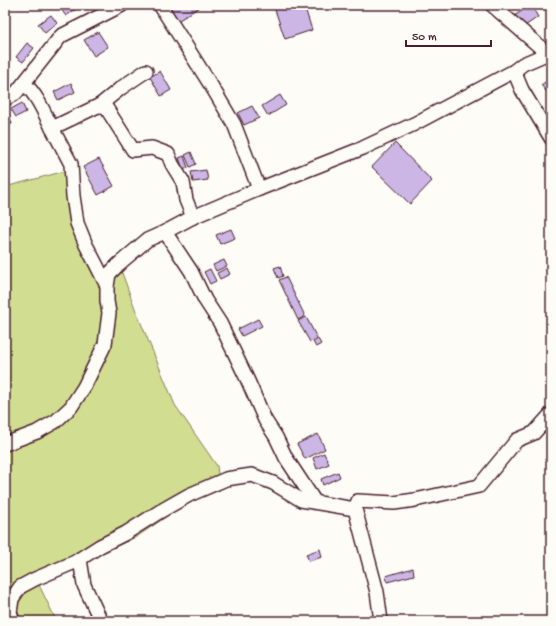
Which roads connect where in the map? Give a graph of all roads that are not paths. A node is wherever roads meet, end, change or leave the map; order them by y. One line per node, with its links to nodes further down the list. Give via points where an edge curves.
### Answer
1 (122, 5): 7 (street, via 60,36)
2 (160, 5): 12 (street, via 234,124)
3 (492, 5): 4 (street)
4 (550, 53): 6 (street, via 523,64)
5 (146, 71): 9 (street)
6 (514, 71): 11 (street, via 522,90); 12 (street, via 363,148)
7 (24, 83): 8 (street, via 16,93); 10 (street, via 38,101)
8 (5, 99)
9 (100, 105): 10 (street); 13 (street, via 107,108 133,150 152,148 168,154 183,182 186,200)
10 (52, 128): 15 (street, via 71,164 77,224)
11 (551, 138)
12 (259, 189): 13 (street)
13 (193, 217): 14 (street)
14 (165, 232): 15 (street, via 147,240 120,263 109,274); 18 (street, via 191,271 220,323 265,420 286,458)
15 (107, 286): 17 (street, via 109,313 105,344 84,387 71,407 56,421 37,432)
16 (551, 414): 19 (street, via 534,432 517,440 479,486 394,503 358,501)
17 (5, 444)
18 (315, 502): 19 (street); 20 (street, via 301,500 273,483 252,475 226,479 189,495)
19 (355, 509): 24 (street, via 377,592)
20 (80, 559): 21 (street, via 35,579 20,588); 23 (street, via 84,585)
21 (9, 600): 22 (street)
22 (13, 621)
23 (101, 621)
24 (381, 621)

